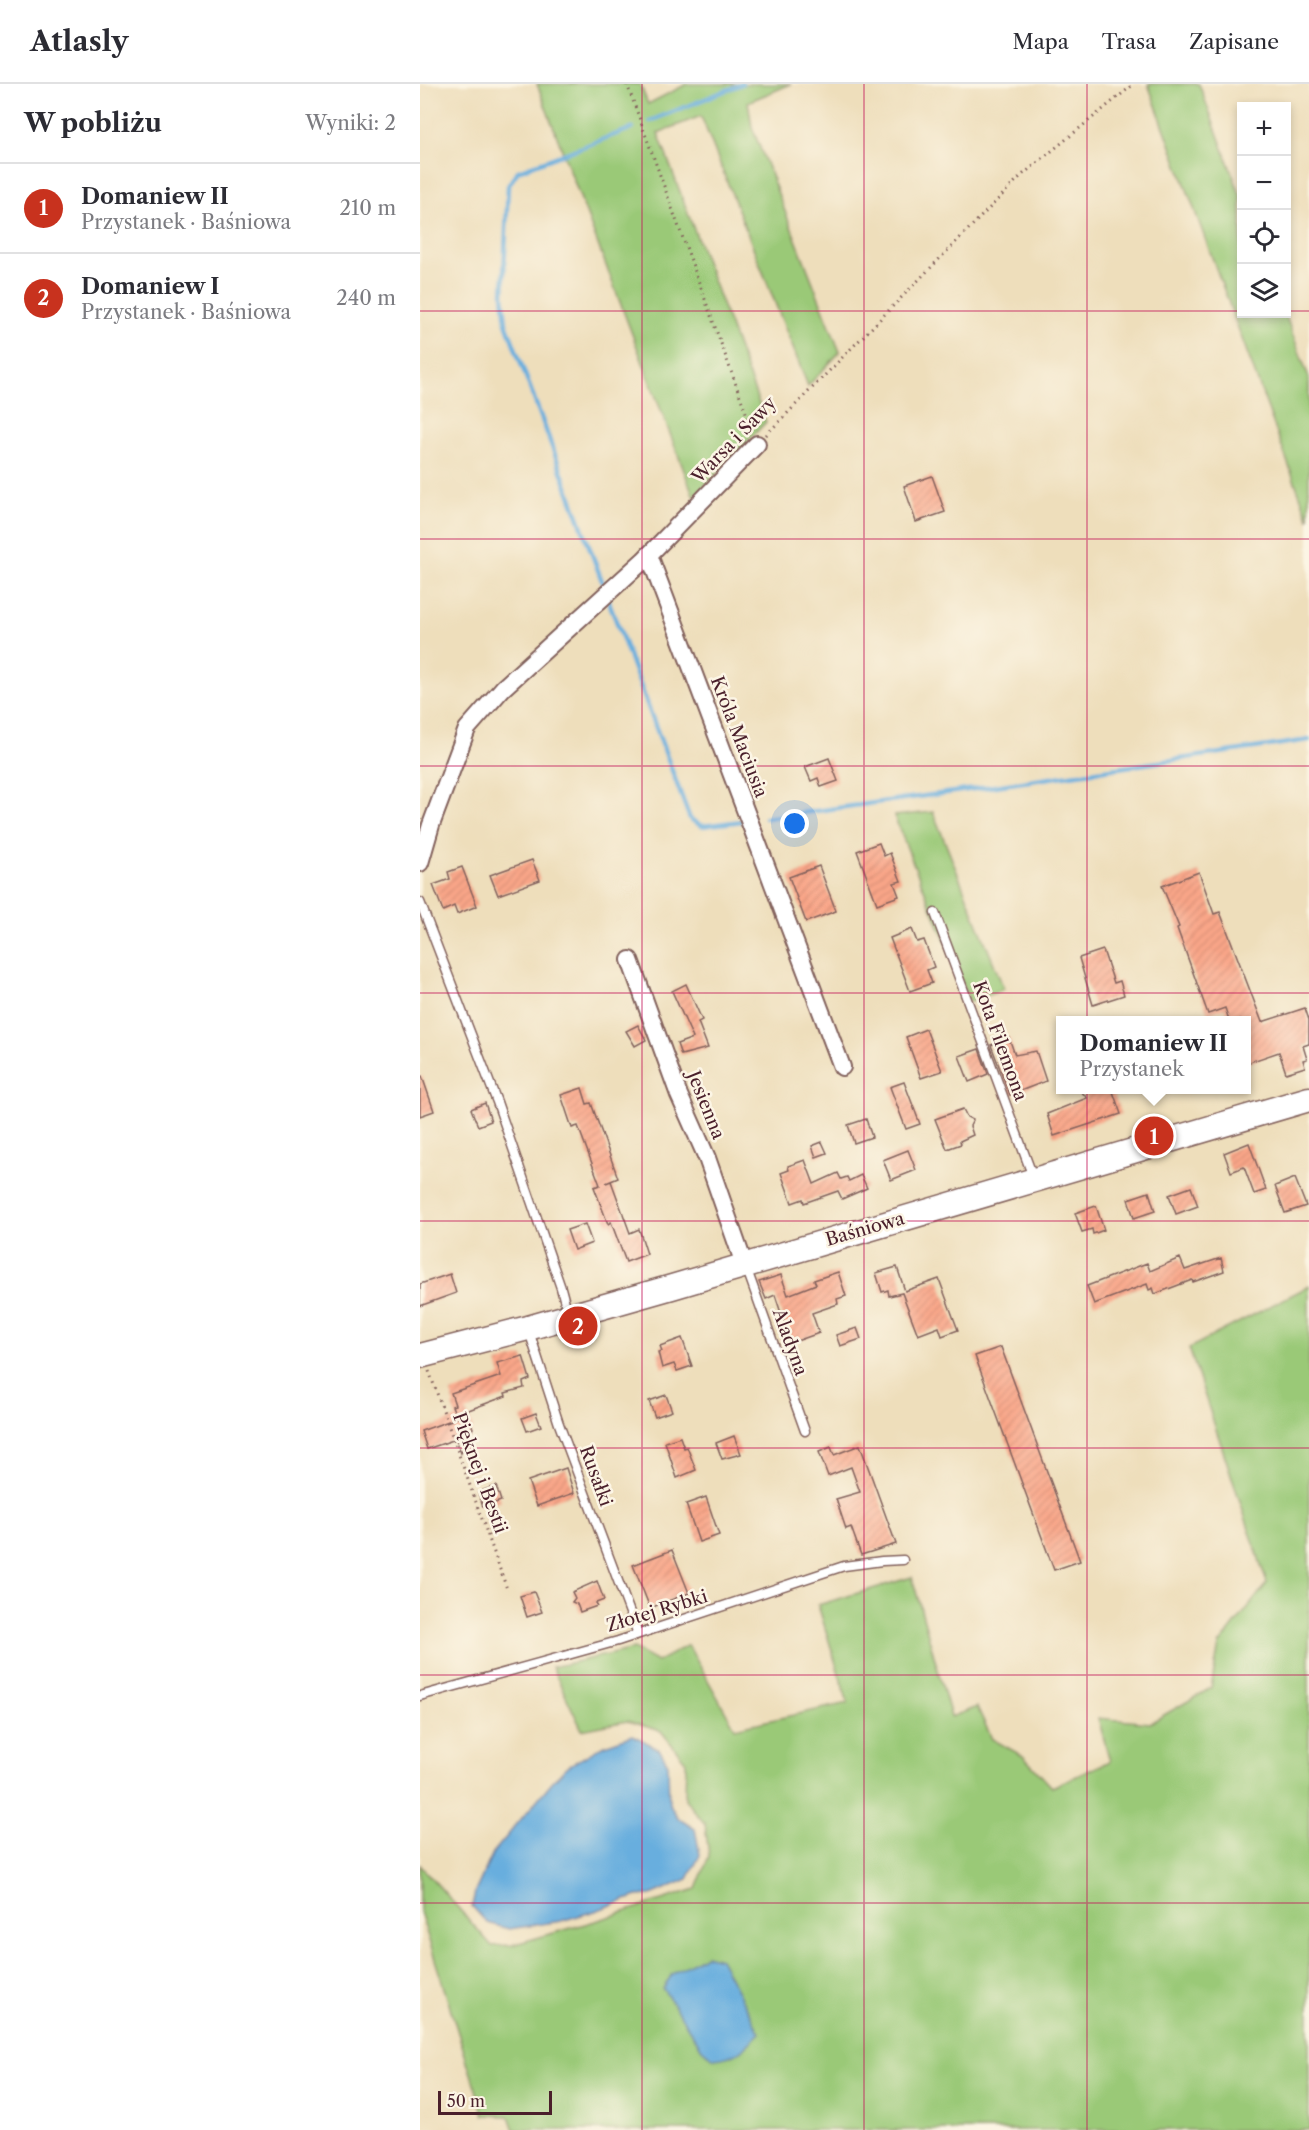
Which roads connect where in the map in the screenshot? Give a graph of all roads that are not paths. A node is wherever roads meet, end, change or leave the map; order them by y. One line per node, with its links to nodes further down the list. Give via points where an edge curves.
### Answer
1 (758, 444): 2 (street, Warsa i Sawy)
2 (649, 555): 3 (street, Warsa i Sawy, via 503,688 467,729); 7 (street, Króla Maciusia)
3 (420, 863)
4 (420, 902): 11 (lane, via 497,1102)
5 (935, 913): 9 (lane, Kota Filemona)
6 (630, 960): 10 (street, Jesienna)
7 (842, 1067)
8 (1309, 1099): 9 (main road, Baśniowa)
9 (1035, 1180): 10 (main road, Baśniowa)
10 (744, 1264): 11 (main road, Baśniowa); 14 (lane, Aladyna)
11 (568, 1316): 12 (main road, Baśniowa)
12 (528, 1328): 13 (main road, Baśniowa); 16 (lane, Rusałki, via 559,1424)
13 (424, 1361)
14 (805, 1431)
15 (903, 1560): 16 (lane, Złotej Rybki, via 844,1566)
16 (638, 1634): 17 (lane, Złotej Rybki)
17 (420, 1696)

